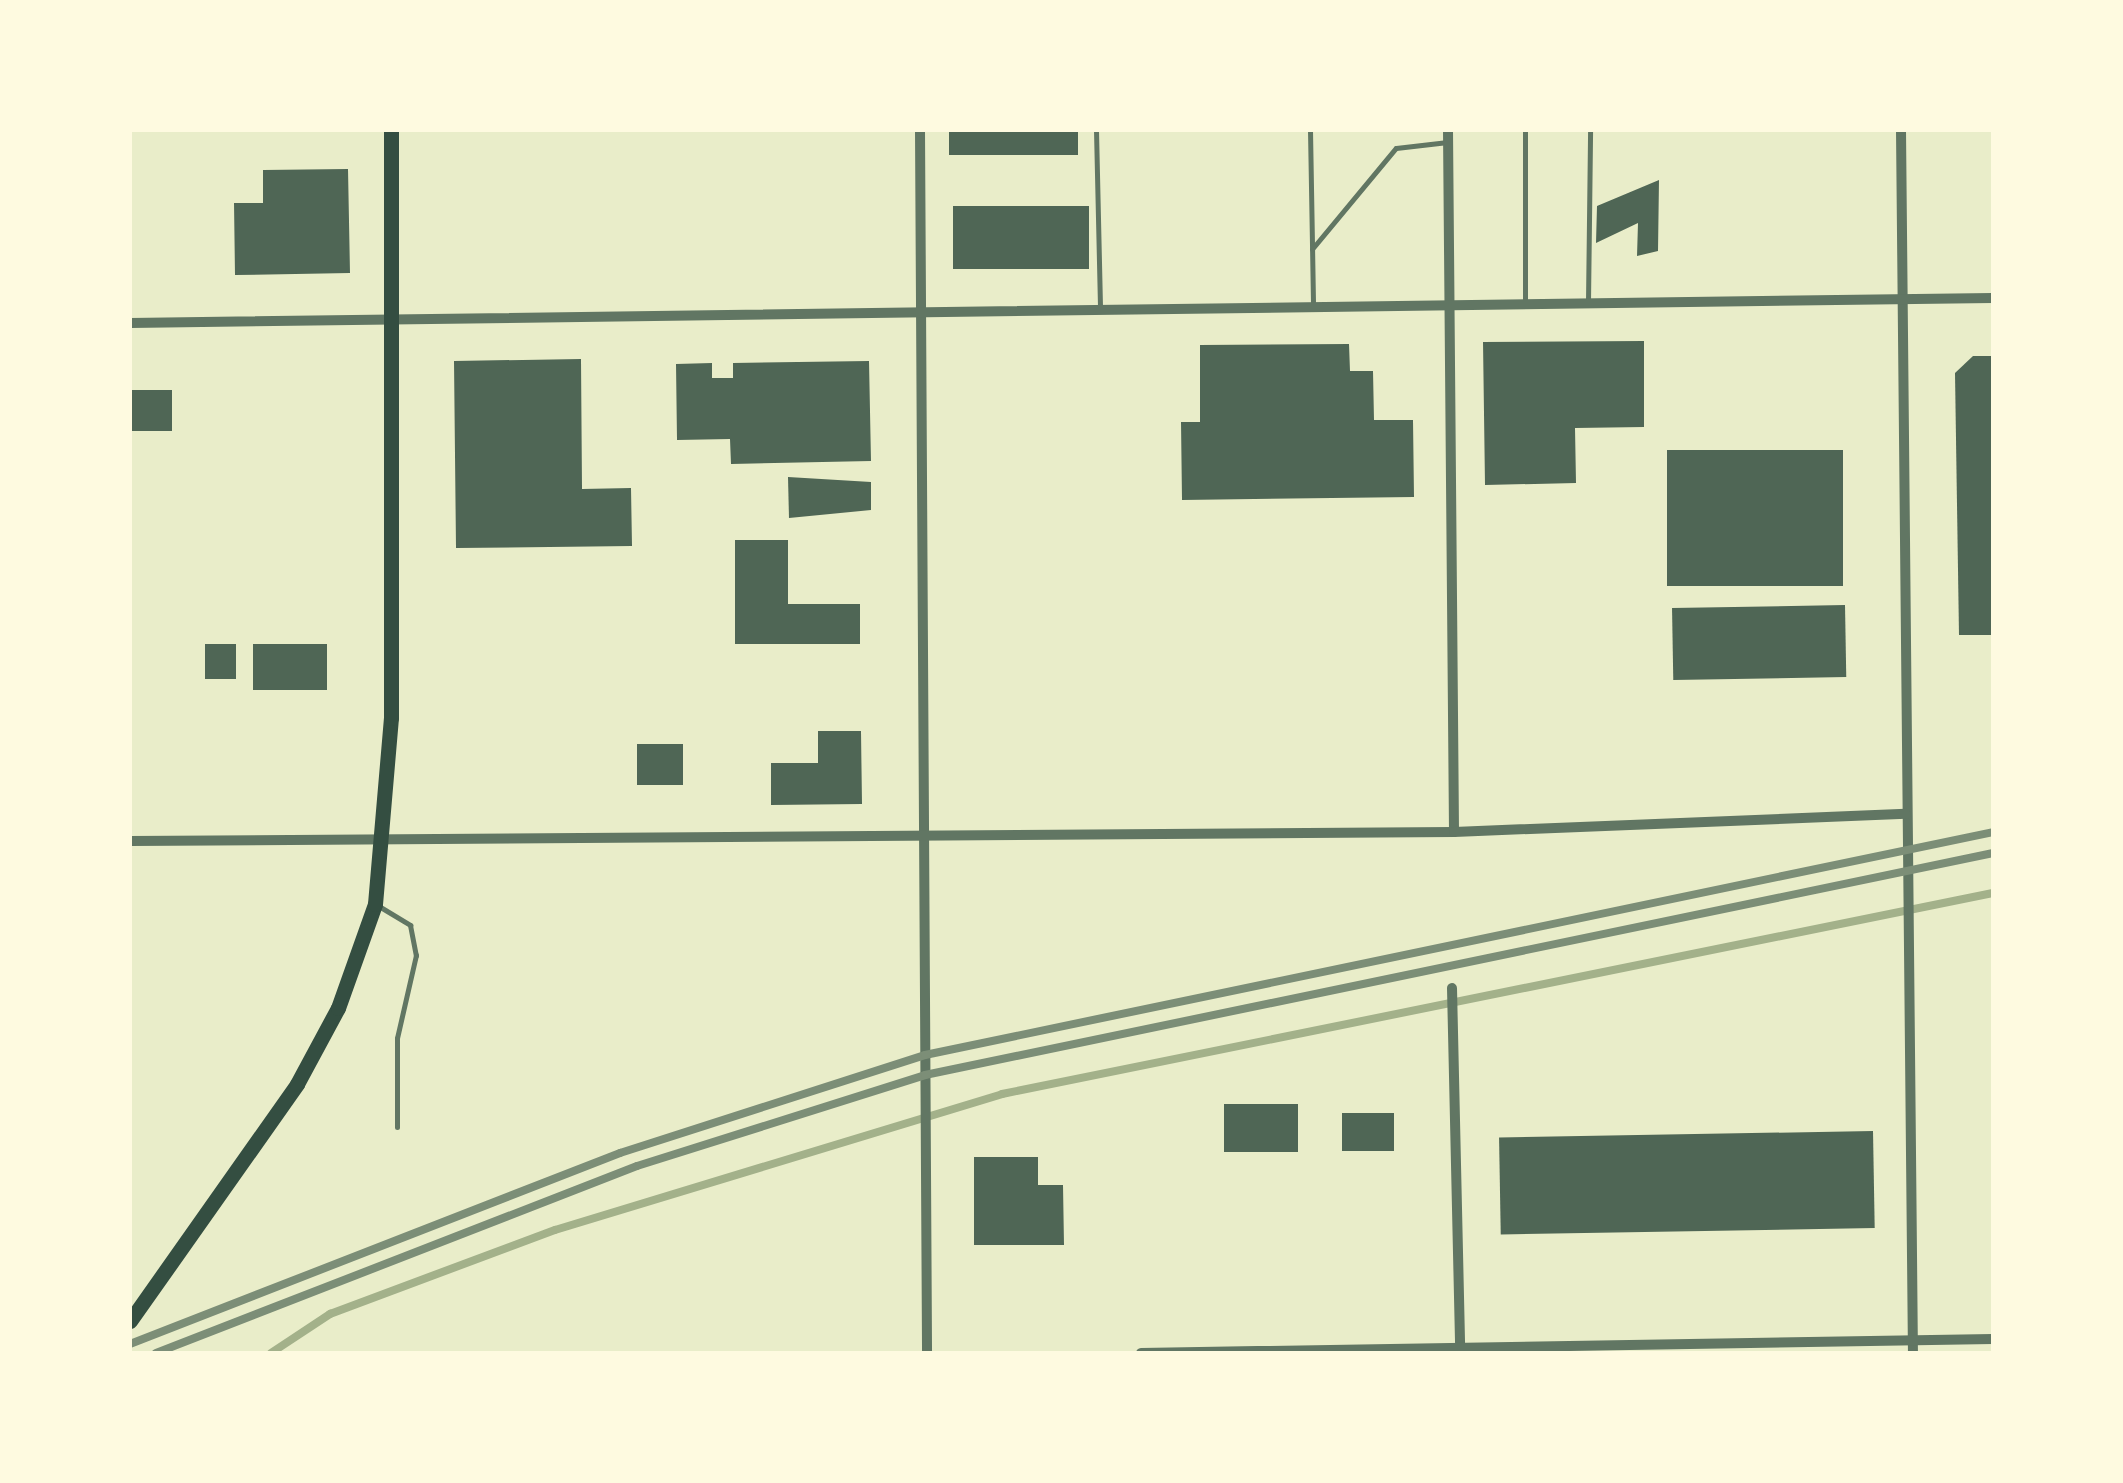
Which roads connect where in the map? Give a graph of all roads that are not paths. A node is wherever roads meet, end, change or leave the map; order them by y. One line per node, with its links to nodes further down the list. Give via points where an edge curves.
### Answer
1 (390, 130): 18 (main road)
2 (920, 130): 17 (street)
3 (1096, 130): 16 (lane)
4 (1310, 130): 9 (lane)
5 (1525, 130): 13 (lane)
6 (1590, 130): 12 (lane)
7 (1900, 130): 10 (street)
8 (1448, 136): 9 (lane, via 1396,148); 14 (street)
9 (1312, 249): 15 (lane)
10 (1903, 297): 11 (street); 12 (street); 20 (street)
11 (1993, 298)
12 (1588, 302): 13 (street)
13 (1524, 303): 14 (street)
14 (1448, 304): 15 (street); 21 (street)
15 (1312, 306): 16 (street)
16 (1100, 309): 17 (street)
17 (922, 312): 18 (street); 23 (street)
18 (390, 320): 19 (street); 22 (main road)
19 (130, 323)
20 (1906, 814): 21 (street); 30 (street)
21 (1454, 832): 23 (street)
22 (383, 840): 23 (street); 24 (street); 25 (main road)
23 (923, 840): 33 (street)
24 (130, 841)
25 (374, 904): 27 (lane, via 410,925 416,955 397,1038); 28 (main road, via 338,1008 297,1084)
26 (1452, 988): 31 (street)
27 (397, 1126)
28 (130, 1320)
29 (1993, 1340): 30 (street)
30 (1913, 1347): 31 (street)
31 (1460, 1350): 32 (street)
32 (1367, 1352): 34 (street)
33 (927, 1353)
34 (1141, 1353)

